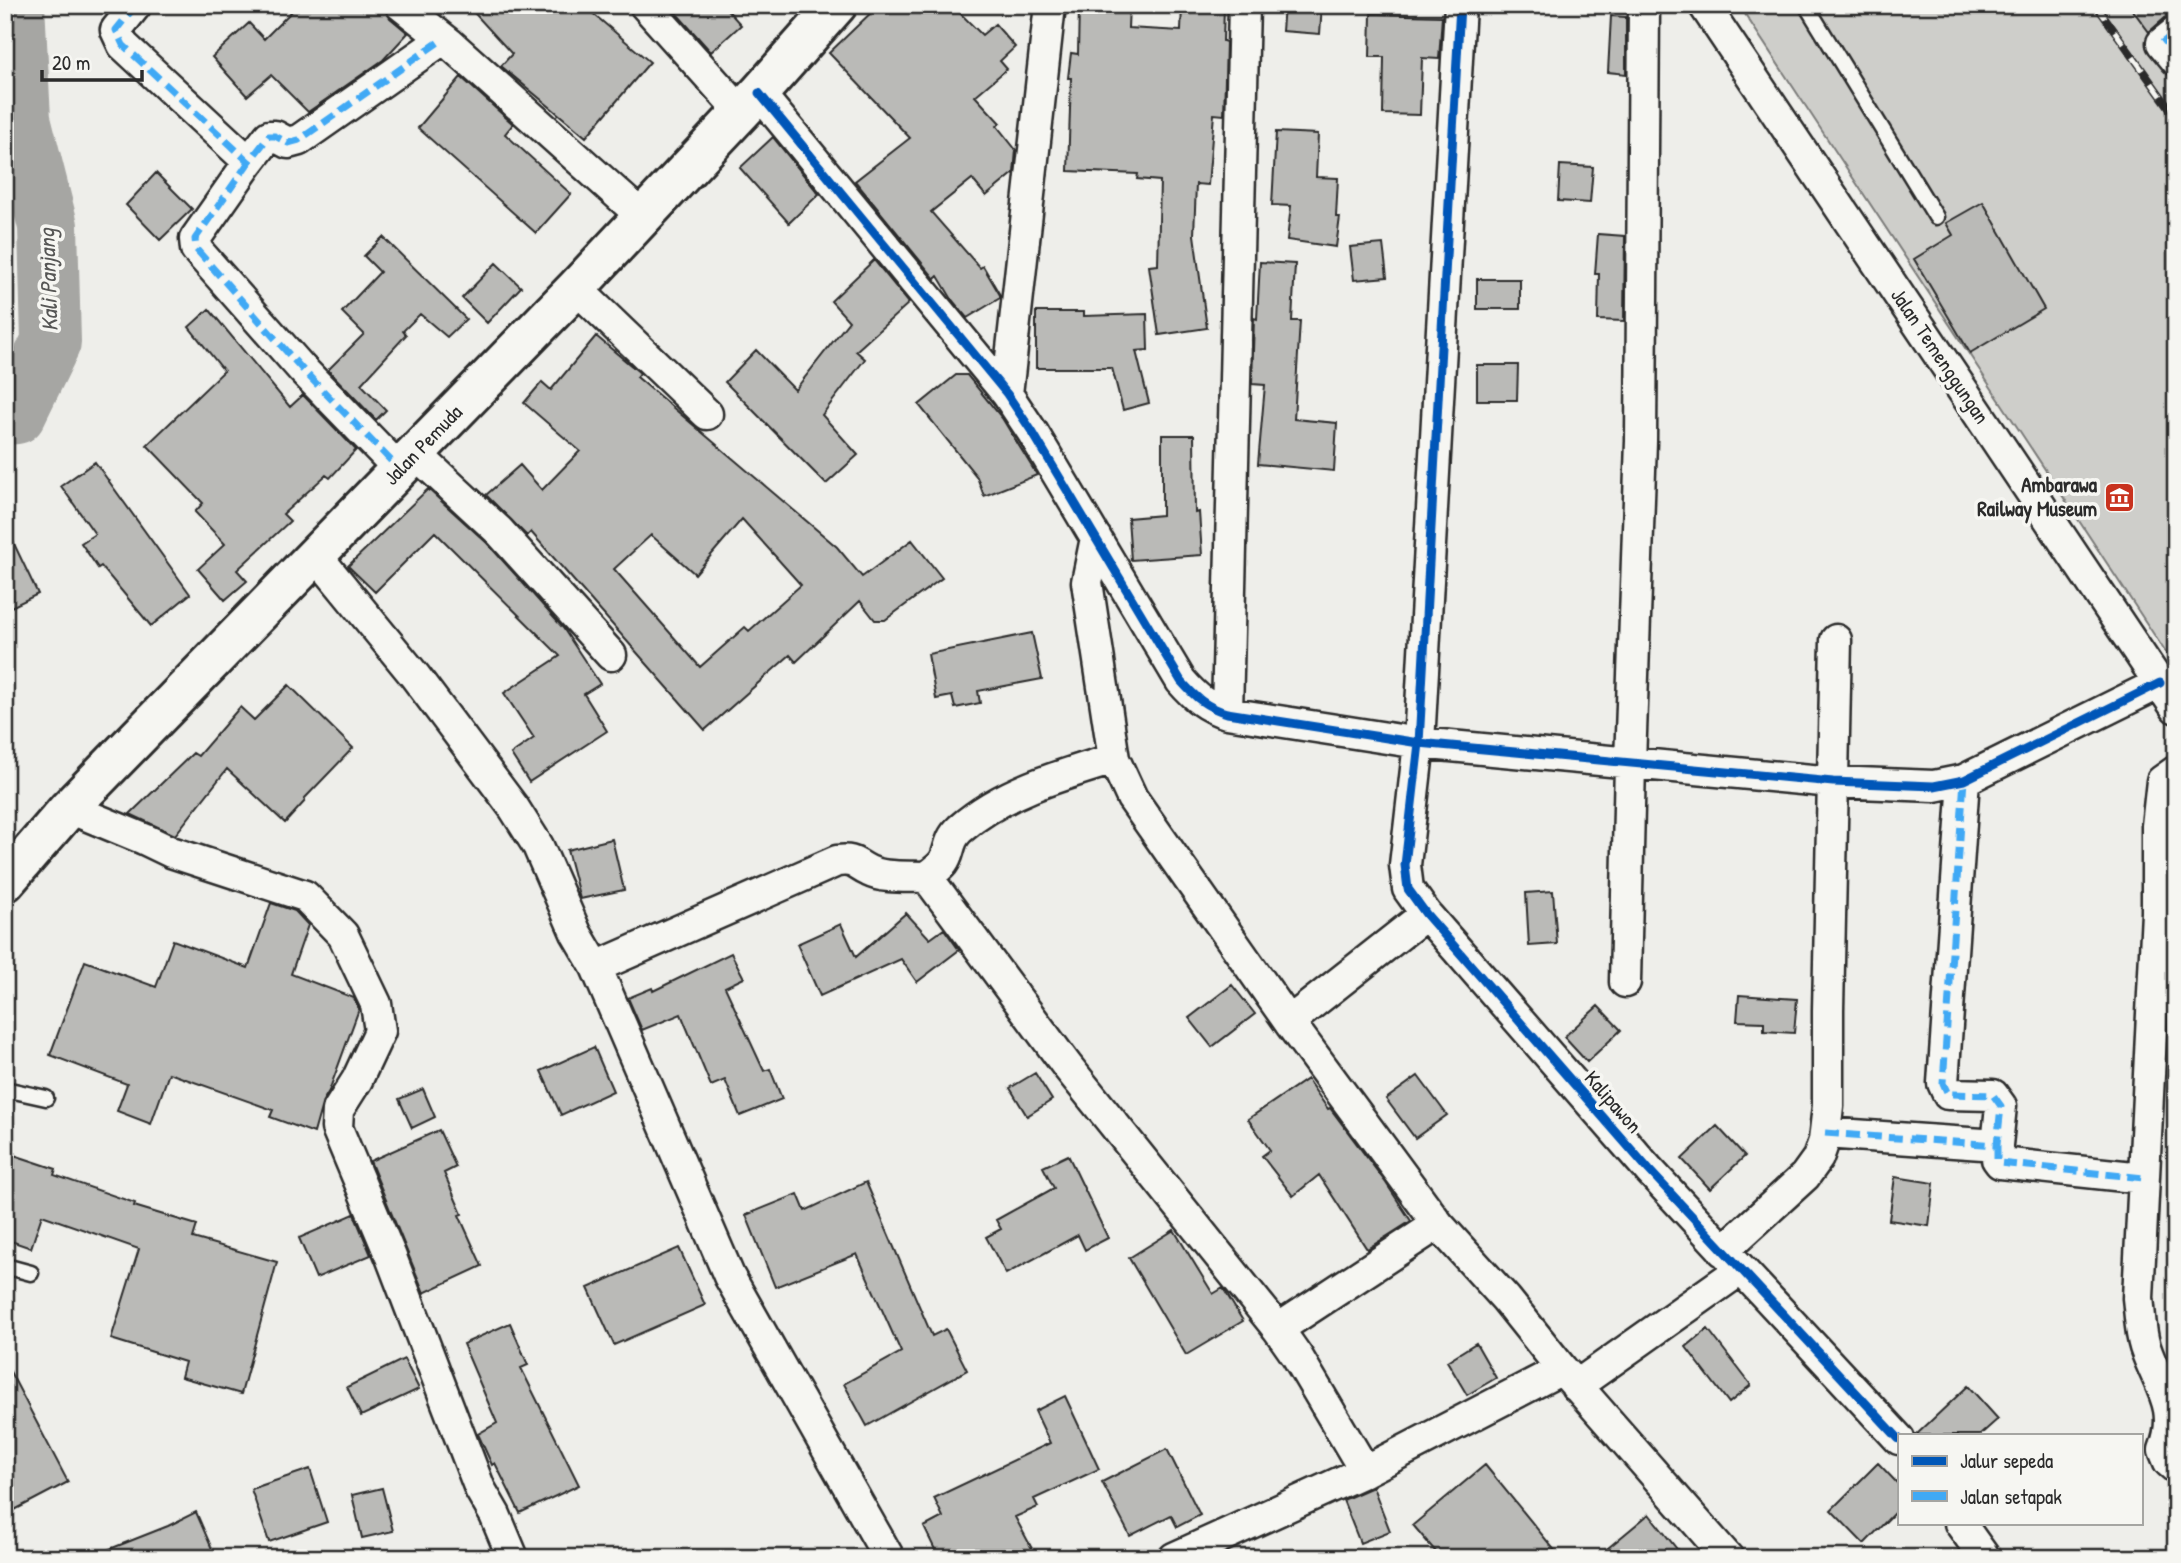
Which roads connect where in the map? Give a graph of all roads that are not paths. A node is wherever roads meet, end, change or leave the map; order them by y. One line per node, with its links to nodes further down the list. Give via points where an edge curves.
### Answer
1 (136, 5): 15 (street, via 116,30 123,45)
2 (401, 5): 12 (street)
3 (645, 5): 14 (street)
4 (1050, 5): 19 (street)
5 (1244, 5): 28 (street)
6 (1460, 5): 29 (street, Kalipawon)
7 (1644, 5): 31 (street, via 1642,441)
8 (1704, 5): 26 (street, Jalan Temenggungan)
9 (1806, 5): 17 (lane)
10 (833, 7): 14 (main road, Jalan Pemuda)
11 (2176, 32): 13 (street, via 2162,43)
12 (443, 39): 15 (street, via 299,140 288,143 269,135); 16 (street)
13 (2176, 60)
14 (750, 102): 16 (main road, Jalan Pemuda); 19 (street)
15 (249, 162): 21 (street, via 195,239 196,249 302,369)
16 (642, 216): 18 (main road, Jalan Pemuda)
17 (1936, 217)
18 (576, 288): 20 (street); 21 (main road, Jalan Pemuda)
19 (1007, 394): 22 (street)
20 (707, 414)
21 (407, 461): 23 (main road, Jalan Pemuda); 25 (street, via 499,531)
22 (1096, 538): 28 (street, via 1181,681 1195,698); 30 (street, via 1087,582)
23 (316, 555): 35 (main road, Jalan Pemuda); 39 (street, via 514,808)
24 (1836, 640): 34 (street)
25 (611, 655)
26 (2160, 683): 27 (street, Jalan Temenggungan); 33 (street)
27 (2176, 708)
28 (1227, 713): 29 (street)
29 (1419, 743): 31 (street); 38 (street, Kalipawon, via 1405,865 1408,889)
30 (1114, 759): 36 (street, via 1052,779 993,806 959,830 948,845 943,864); 41 (street, via 1132,798)
31 (1630, 763): 34 (street); 40 (street)
32 (2176, 771): 46 (street, via 2161,781 2159,790)
33 (1964, 780): 34 (street, via 1934,786); 45 (street, via 1943,1083 1948,1094 1993,1095 2001,1107)
34 (1833, 782): 44 (street)
35 (69, 808): 37 (main road, Jalan Pemuda); 57 (street, via 171,852 305,896 343,935 376,1004 380,1031 358,1080 338,1110 337,1128 480,1489)
36 (927, 877): 39 (street, via 884,875 850,859 837,860); 51 (street, via 1067,1066)
37 (5, 882)
38 (1426, 914): 41 (street); 48 (street, Kalipawon)
39 (596, 967): 58 (street, via 729,1276)
40 (1625, 982)
41 (1289, 1022): 47 (street)
42 (5, 1089): 43 (lane)
43 (46, 1098)
44 (1825, 1133): 45 (street); 48 (street, via 1818,1158 1805,1176)
45 (1997, 1145): 46 (street, via 2000,1163)
46 (2143, 1178): 54 (street, via 2137,1298 2144,1344 2172,1413 2171,1435 2164,1450)
47 (1438, 1224): 51 (street); 52 (street)
48 (1732, 1261): 52 (street); 53 (street, Kalipawon)
49 (5, 1266): 50 (lane)
50 (31, 1273)
51 (1278, 1329): 55 (street)
52 (1569, 1377): 55 (street); 60 (street)
53 (1898, 1439)
54 (2176, 1468)
55 (1365, 1471): 59 (street)
56 (1961, 1524): 61 (street)
57 (513, 1558)
58 (890, 1558)
59 (1174, 1558)
60 (1728, 1558)
61 (1985, 1558)

